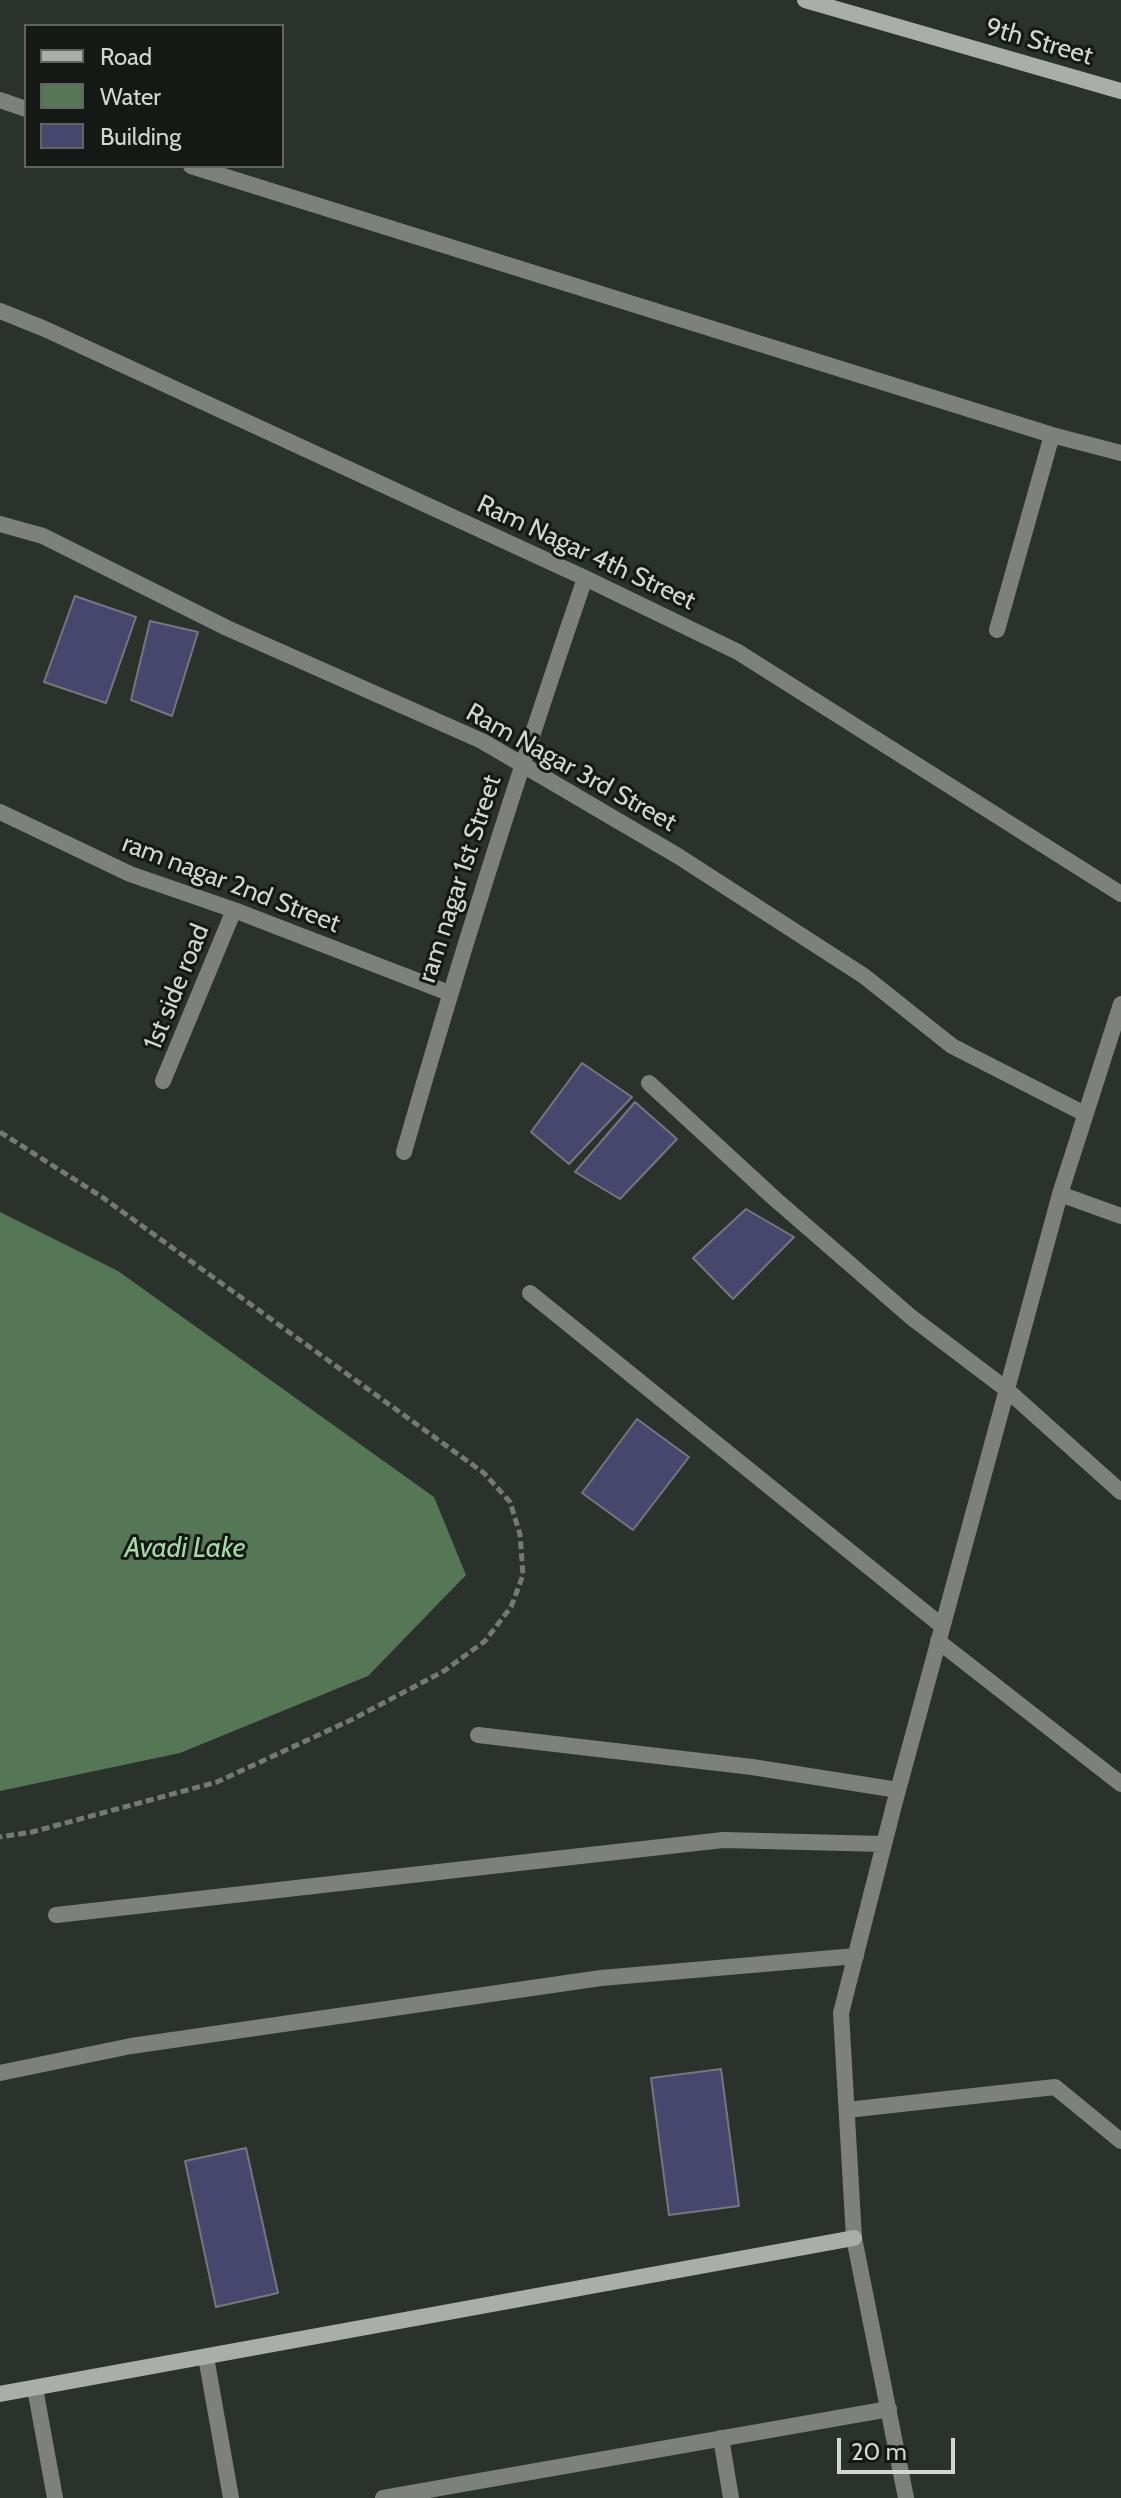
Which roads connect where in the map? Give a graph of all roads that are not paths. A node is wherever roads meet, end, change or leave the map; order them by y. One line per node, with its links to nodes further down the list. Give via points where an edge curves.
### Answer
1 (805, 0): 2 (street, 9th Street)
2 (1121, 91)
3 (0, 100): 4 (street)
4 (24, 108)
5 (197, 168): 7 (street)
6 (0, 311): 10 (street, Ram Nagar 4th Street)
7 (1052, 435): 8 (street); 11 (street)
8 (1121, 453)
9 (0, 524): 12 (street, Ram Nagar 3rd Street, via 43,536 227,628 482,741)
10 (585, 578): 12 (street, ram nagar 1st Street); 14 (street, Ram Nagar 4th Street, via 738,652)
11 (997, 630)
12 (521, 766): 16 (street, ram nagar 1st Street); 20 (street, Ram Nagar 3rd Street, via 678,856 864,976 952,1046)
13 (0, 812): 15 (street, ram nagar 2nd Street, via 130,874)
14 (1121, 894)
15 (234, 910): 16 (street, ram nagar 2nd Street); 18 (street, 1st side road)
16 (449, 993): 21 (street, ram nagar 1st Street)
17 (1121, 1004): 20 (street)
18 (163, 1081)
19 (649, 1083): 25 (street, via 911,1317)
20 (1085, 1114): 22 (street)
21 (404, 1152)
22 (1060, 1194): 23 (street); 25 (street)
23 (1121, 1216)
24 (530, 1293): 27 (street)
25 (1006, 1389): 26 (street); 27 (street)
26 (1121, 1492)
27 (940, 1633): 29 (street); 30 (street)
28 (478, 1735): 30 (street)
29 (1121, 1784)
30 (898, 1790): 31 (street)
31 (884, 1844): 32 (street, via 723,1840); 33 (street)
32 (56, 1915)
33 (856, 1956): 34 (street, via 601,1978 131,2046); 35 (street, via 841,2013)
34 (0, 2073)
35 (847, 2110): 36 (street, via 1055,2087); 37 (street)
36 (1121, 2141)
37 (854, 2238): 38 (street); 41 (street)
38 (206, 2357): 39 (street); 44 (street)
39 (35, 2388): 40 (street); 43 (street)
40 (0, 2394)
41 (889, 2409): 42 (street); 47 (street)
42 (721, 2438): 45 (street); 46 (street)
43 (55, 2498)
44 (231, 2498)
45 (383, 2498)
46 (731, 2498)
47 (906, 2498)

